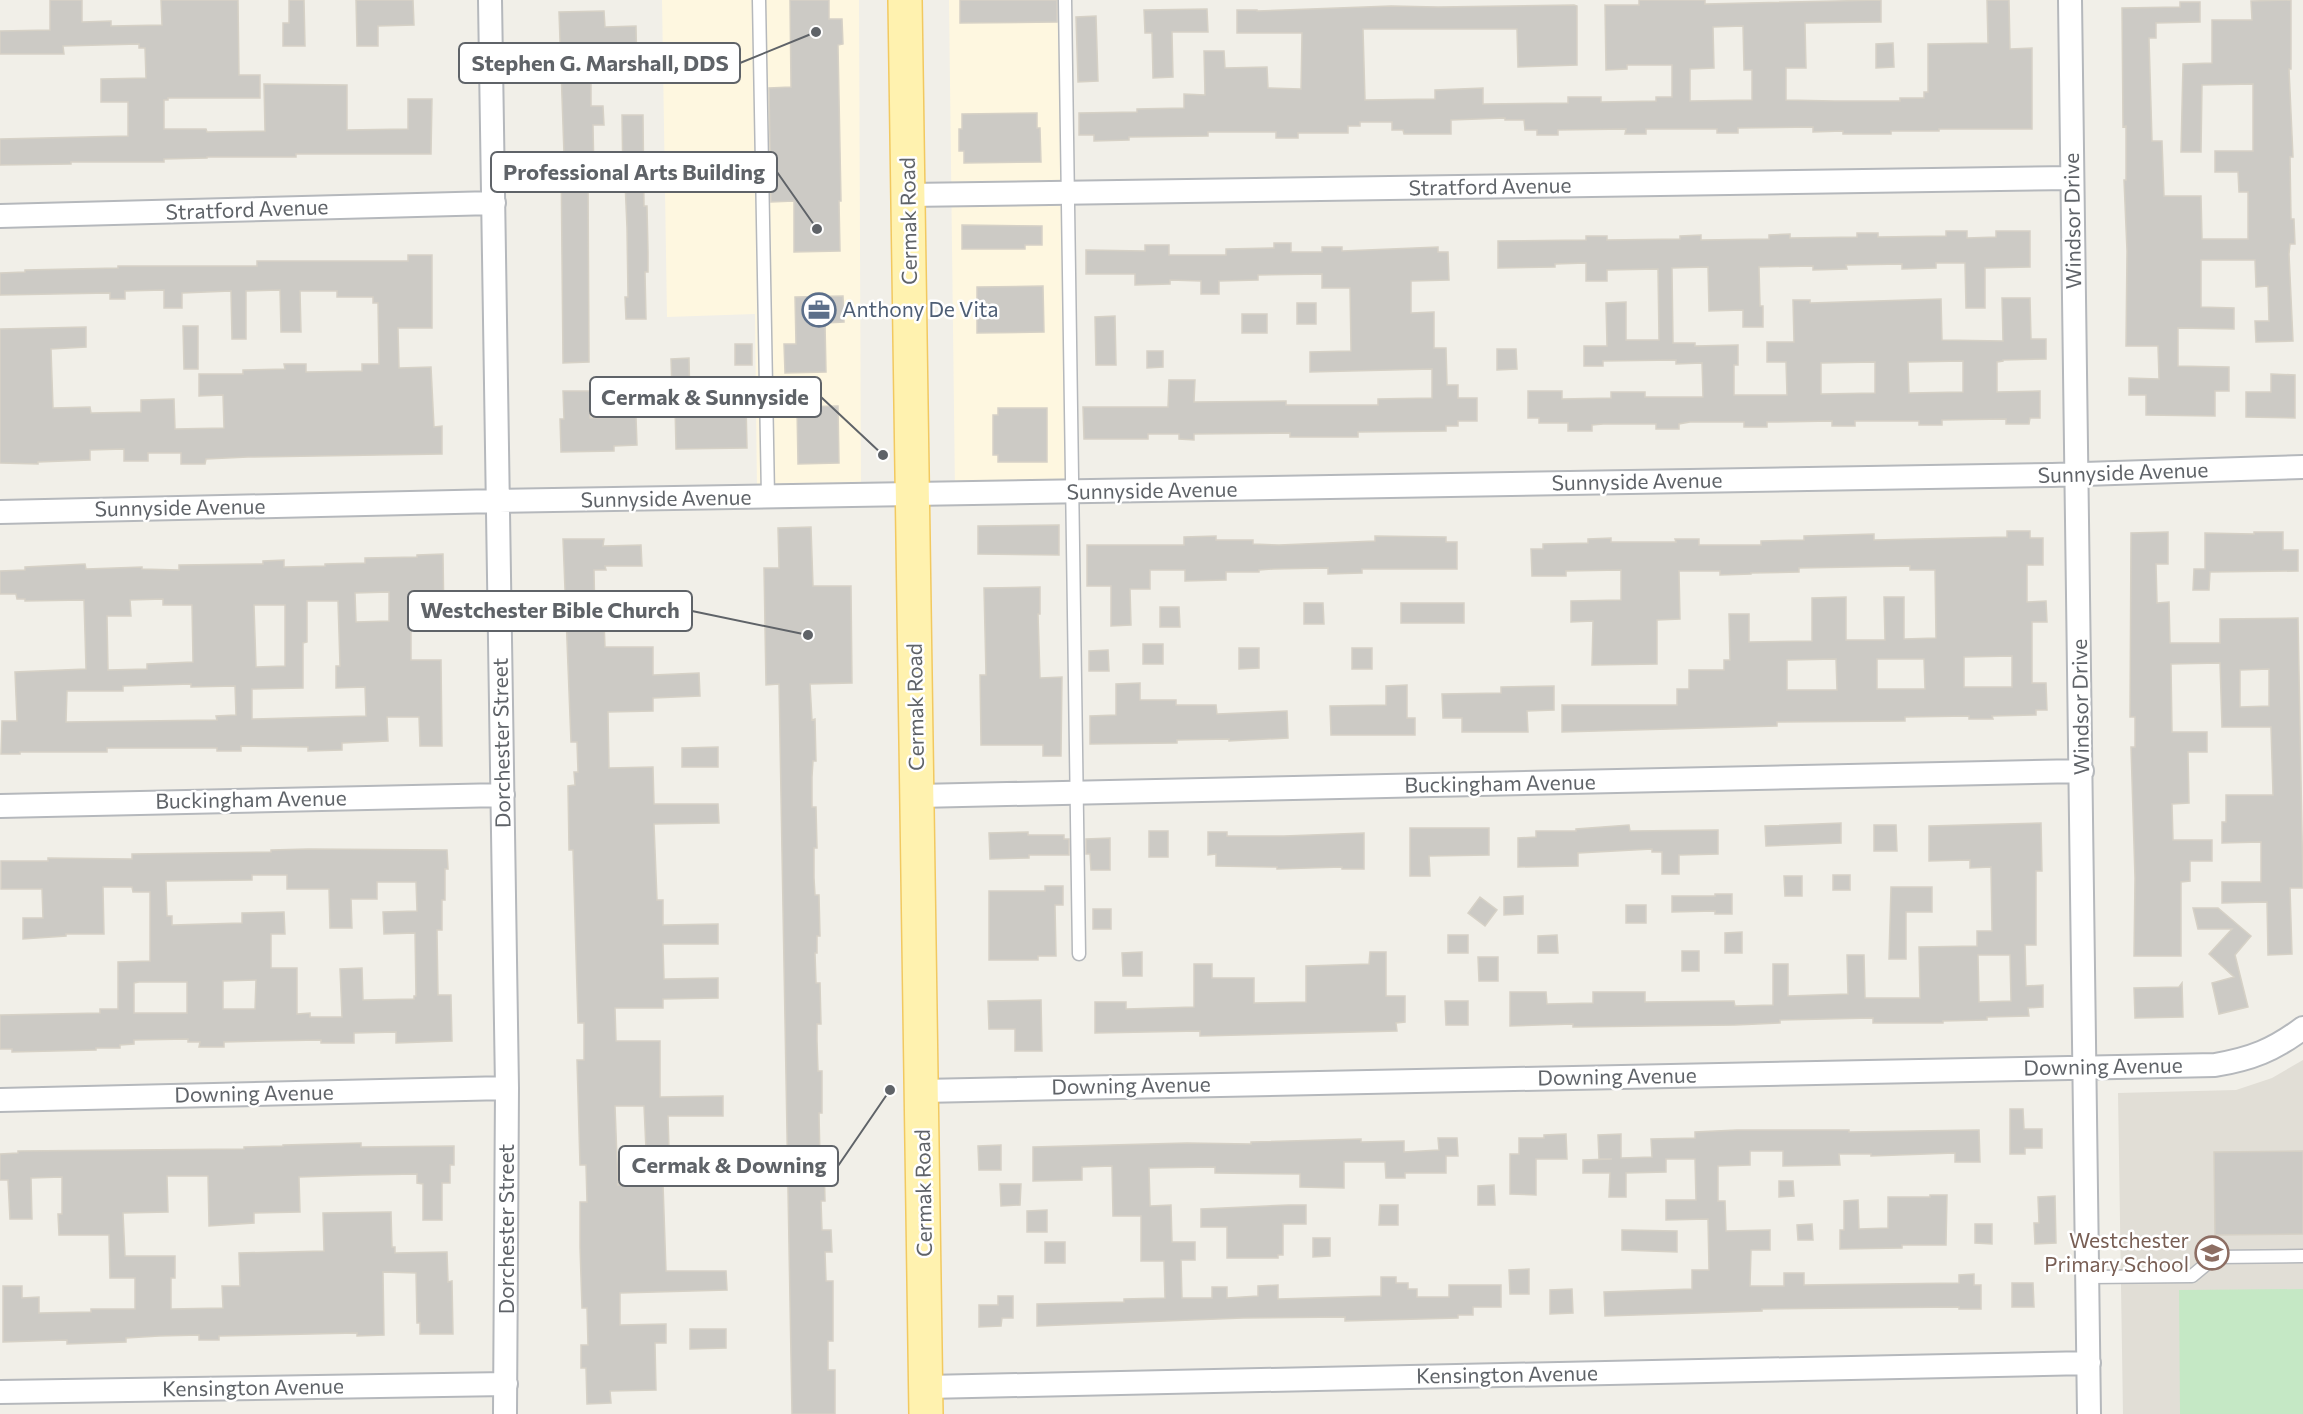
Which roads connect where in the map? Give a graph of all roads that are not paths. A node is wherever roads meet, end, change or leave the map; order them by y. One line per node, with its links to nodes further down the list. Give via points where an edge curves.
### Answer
1 (490, 0): 9 (street, Dorchester Street)
2 (759, 0): 15 (lane)
3 (905, 0): 8 (main road, Cermak Road)
4 (1065, 0): 7 (lane)
5 (2070, 0): 6 (street, Windsor Drive)
6 (2072, 178): 7 (street, Stratford Avenue); 12 (street, Windsor Drive)
7 (1068, 193): 8 (street, Stratford Avenue); 13 (lane)
8 (908, 195): 14 (main road, Cermak Road)
9 (494, 203): 10 (street, Stratford Avenue); 16 (street, Dorchester Street)
10 (0, 216)
11 (2303, 467): 12 (street, Sunnyside Avenue)
12 (2077, 474): 13 (street, Sunnyside Avenue); 18 (street, Windsor Drive)
13 (1072, 493): 14 (street, Sunnyside Avenue); 19 (lane)
14 (913, 495): 15 (street, Sunnyside Avenue); 21 (main road, Cermak Road)
15 (768, 497): 16 (street, Sunnyside Avenue)
16 (499, 501): 17 (street, Sunnyside Avenue); 20 (street, Dorchester Street)
17 (0, 512)
18 (2082, 771): 19 (street, Buckingham Avenue); 25 (street, Windsor Drive)
19 (1077, 793): 21 (street, Buckingham Avenue); 23 (lane)
20 (503, 795): 22 (street, Buckingham Avenue); 26 (street, Dorchester Street)
21 (918, 796): 27 (main road, Cermak Road)
22 (0, 806)
23 (1079, 954)
24 (2303, 1028): 25 (street, Downing Avenue, via 2282,1044 2233,1062)
25 (2085, 1067): 27 (street, Downing Avenue); 30 (street, Windsor Drive)
26 (507, 1088): 28 (street, Downing Avenue); 32 (street, Dorchester Street)
27 (922, 1091): 34 (main road, Cermak Road)
28 (0, 1100)
29 (2303, 1256): 30 (lane, via 2215,1257 2192,1276)
30 (2089, 1277): 31 (street, Windsor Drive)
31 (2089, 1363): 34 (street, Kensington Avenue); 36 (street, Windsor Drive)
32 (506, 1384): 33 (street, Kensington Avenue); 35 (street, Dorchester Street)
33 (0, 1392)
34 (926, 1400)
35 (505, 1414)
36 (2089, 1414)

